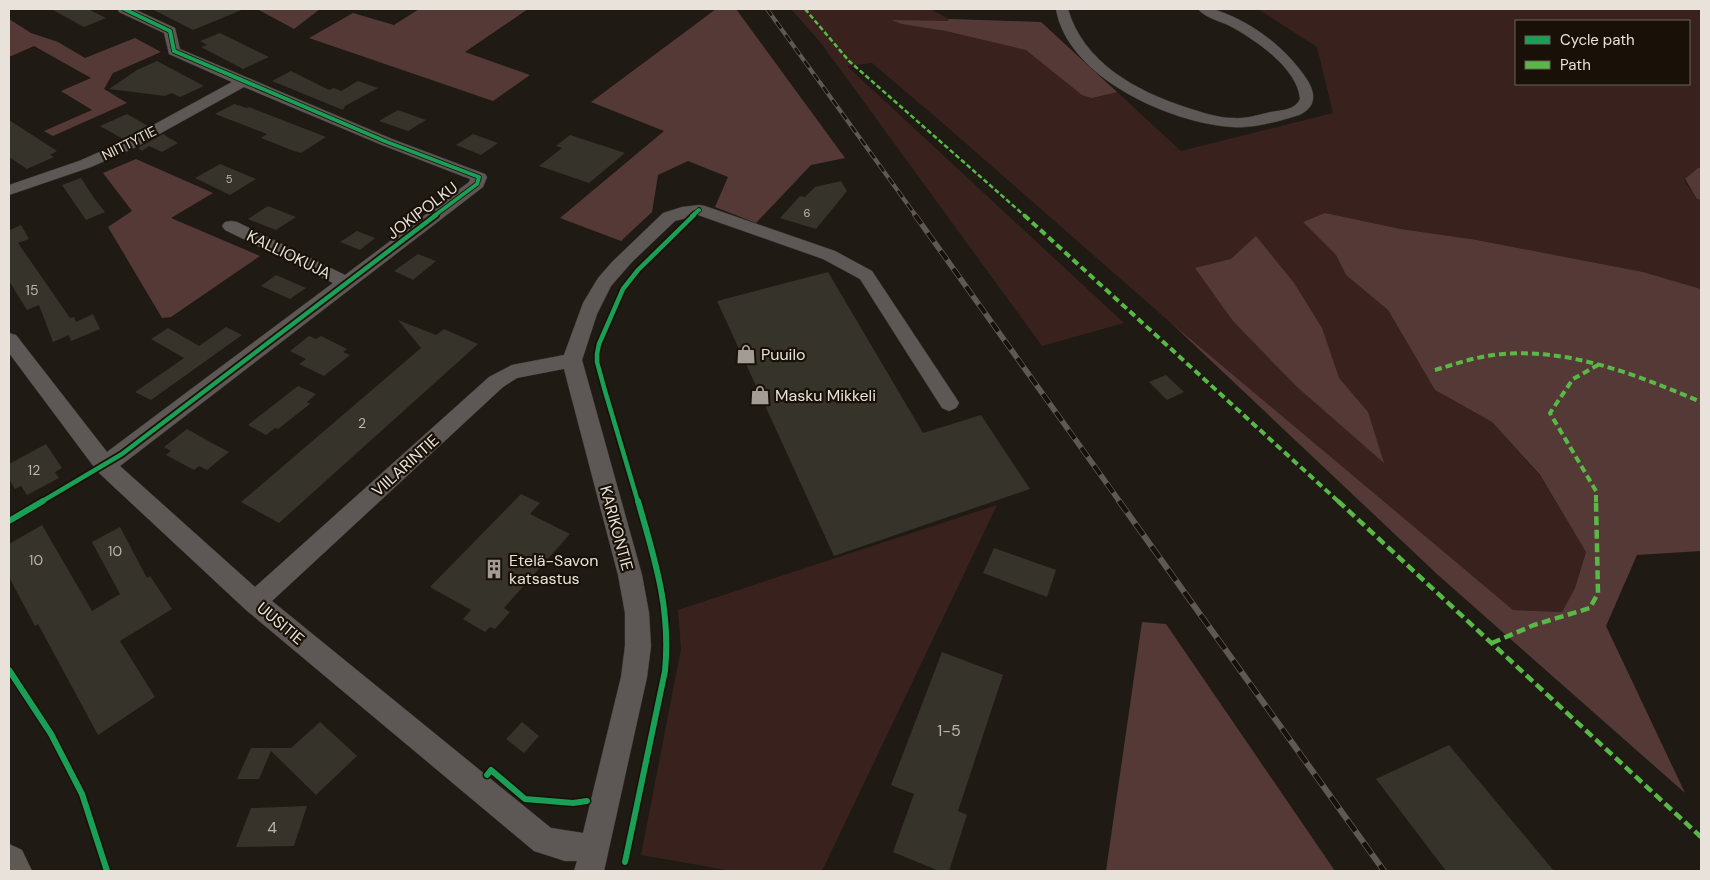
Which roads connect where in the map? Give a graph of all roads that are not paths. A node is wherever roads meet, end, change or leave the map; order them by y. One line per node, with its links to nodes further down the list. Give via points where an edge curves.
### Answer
1 (124, 9): 4 (street, JOKIPOLKU, via 170,31 174,50)
2 (1062, 9): 3 (street, via 1072,36 1108,74 1128,88 1158,101 1203,117 1234,123 1288,114 1305,105 1307,93 1287,61 1272,46 1239,25)
3 (1204, 9)
4 (242, 82): 5 (street, NIITTYTIE, via 128,145); 7 (street, JOKIPOLKU, via 479,177 477,184)
5 (9, 190)
6 (231, 226): 7 (street, KALLIOKUJA)
7 (347, 283): 11 (street, JOKIPOLKU)
8 (9, 340): 11 (street, UUSITIE)
9 (572, 360): 10 (street, via 582,328 607,280 669,216 700,210 805,246 866,275); 12 (street, VIILARINTIE, via 512,372 496,382); 13 (street, KARIKONTIE, via 630,575 637,621 634,677)
10 (949, 403)
11 (105, 465): 12 (street, UUSITIE)
12 (255, 602): 13 (street, UUSITIE, via 544,840 565,846)
13 (592, 860)
14 (9, 863): 15 (main road)
15 (13, 871)

